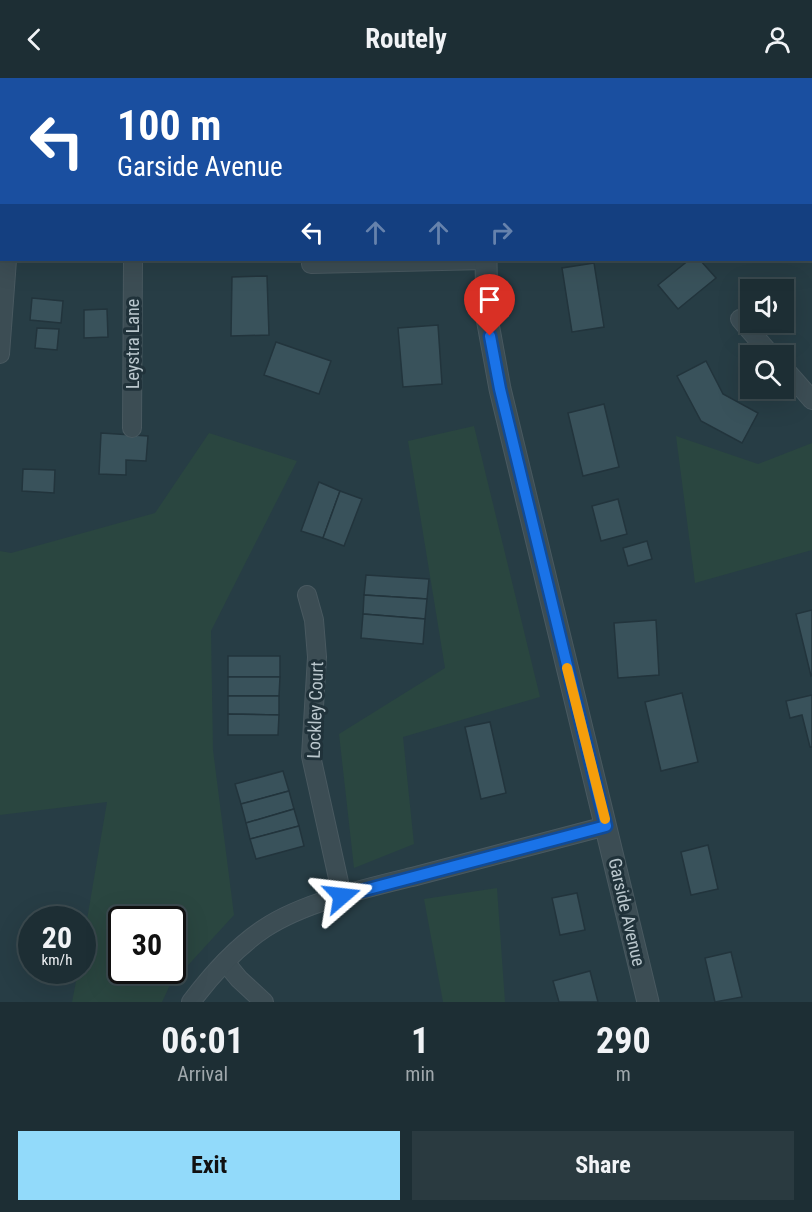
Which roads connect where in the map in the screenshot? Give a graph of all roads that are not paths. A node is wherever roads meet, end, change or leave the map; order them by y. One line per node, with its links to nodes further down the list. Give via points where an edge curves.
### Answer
1 (7, 261): 8 (street)
2 (133, 261): 11 (street, Leystra Lane)
3 (442, 261): 5 (street)
4 (486, 261): 13 (street, Garside Avenue, via 487,318 500,389)
5 (311, 264)
6 (752, 333): 7 (street)
7 (762, 345)
8 (0, 354)
9 (794, 380): 10 (street)
10 (812, 400)
11 (132, 428)
12 (307, 595): 14 (street, Lockley Court, via 317,657 311,756)
13 (606, 826): 14 (street); 18 (street, Garside Avenue)
14 (342, 896): 15 (street, via 268,926)
15 (225, 962): 16 (street); 17 (street)
16 (191, 1002)
17 (264, 1002)
18 (648, 1002)

